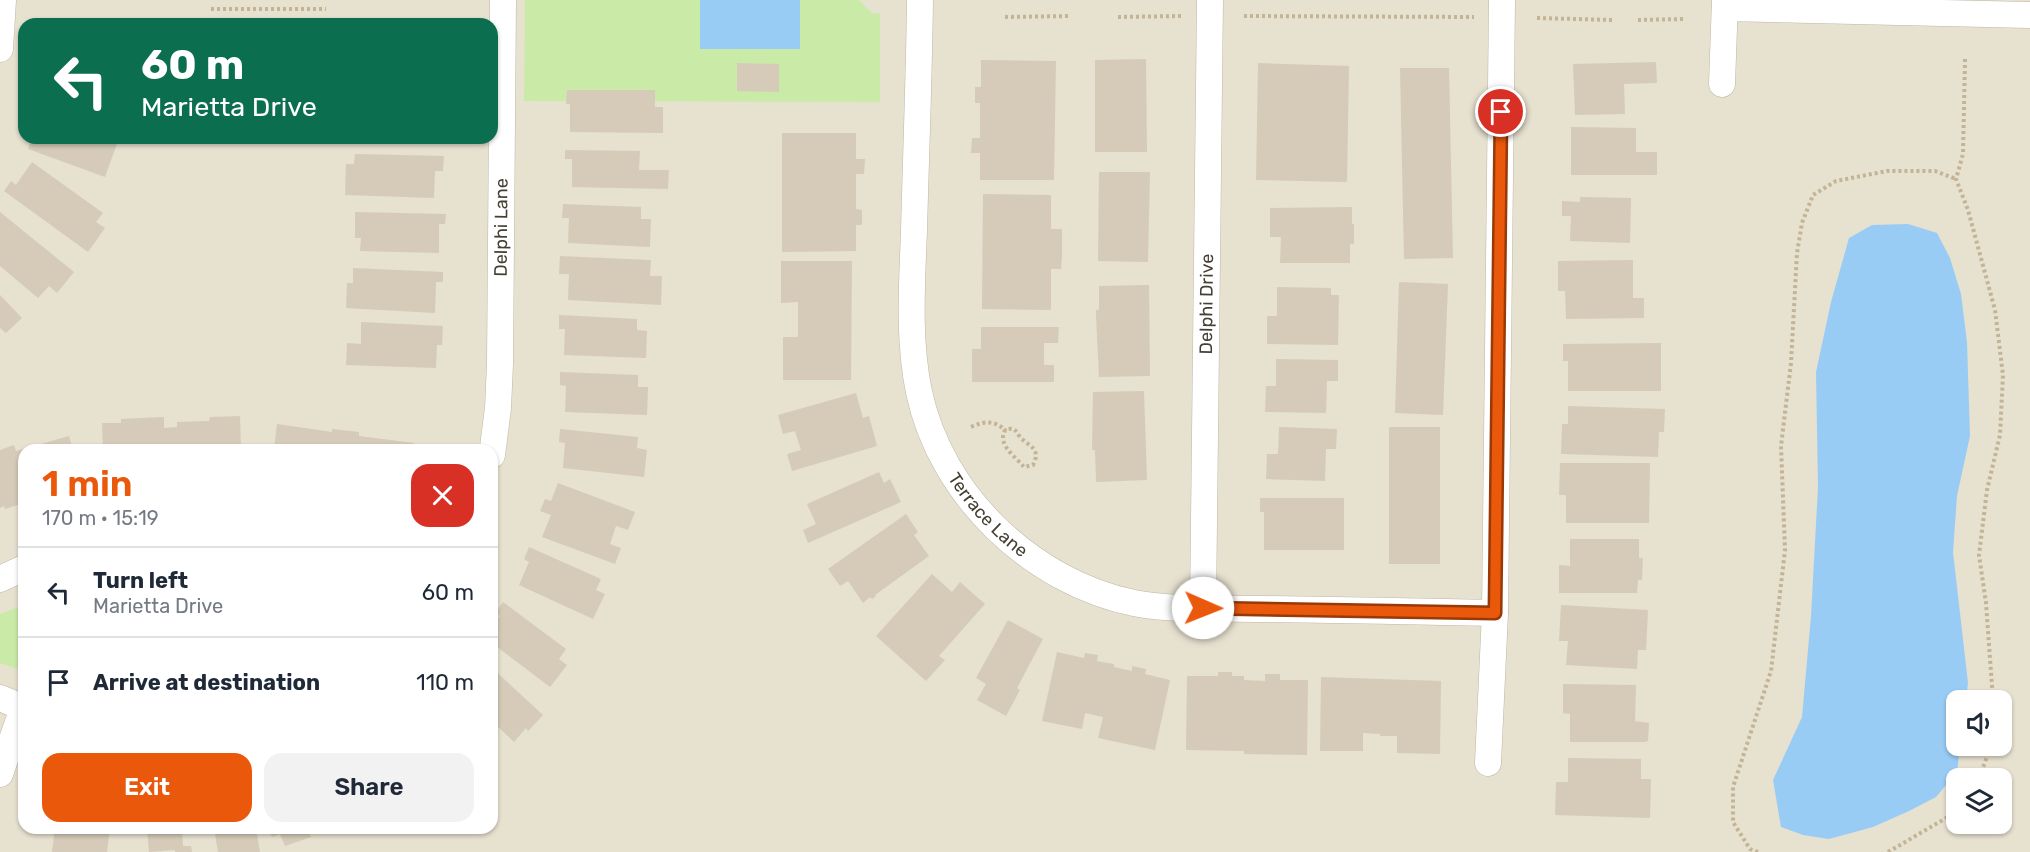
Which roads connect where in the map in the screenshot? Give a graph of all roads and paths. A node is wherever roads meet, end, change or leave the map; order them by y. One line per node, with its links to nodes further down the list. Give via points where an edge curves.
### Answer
1 (503, 0): 26 (street, Delphi Lane, via 500,364)
2 (920, 0): 29 (street, Terrace Lane, via 912,280 914,347 919,394 936,440 959,482 991,523 1059,576 1137,603)
3 (1210, 0): 29 (street, Delphi Drive)
4 (1502, 0): 30 (street)
5 (1725, 4): 9 (street); 22 (street)
6 (2, 6): 20 (street)
7 (211, 9): 8 (path)
8 (326, 9)
9 (2030, 15)
10 (1071, 16): 14 (path)
11 (1118, 16): 12 (path)
12 (1182, 16)
13 (1244, 16): 15 (path)
14 (1005, 17)
15 (1474, 17)
16 (1537, 18): 18 (path)
17 (1684, 19): 19 (path)
18 (1613, 20)
19 (1638, 20)
20 (0, 49)
21 (1965, 59): 23 (path, via 1963,154)
22 (1722, 84)
23 (1956, 179): 31 (path, via 1995,310 2003,375 2000,435 1987,490 1979,555); 38 (path, via 1935,171 1887,171 1836,181 1813,195 1802,223 1781,447 1785,550 1771,672 1733,787 1733,822 1750,849)
24 (971, 427): 25 (path, via 995,422)
25 (1005, 430): 25 (path, via 1004,445 1024,467 1033,465 1036,456 1032,446 1017,430)
26 (493, 444)
27 (18, 571): 28 (street)
28 (0, 579)
29 (1203, 608): 30 (street, Terrace Lane)
30 (1495, 613): 35 (street)
31 (1993, 690)
32 (0, 698): 33 (street)
33 (18, 706)
34 (18, 724): 36 (street)
35 (1488, 763)
36 (0, 774)
37 (1946, 818): 39 (path)
38 (1758, 852)
39 (1888, 852)

